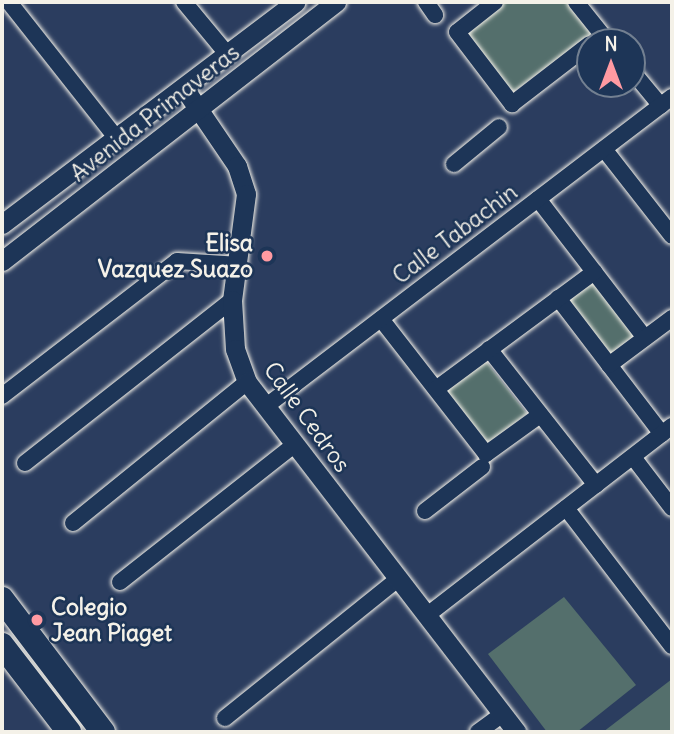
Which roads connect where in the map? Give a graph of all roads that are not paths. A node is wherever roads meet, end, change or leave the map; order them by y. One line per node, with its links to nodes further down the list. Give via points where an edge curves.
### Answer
1 (9, 2): 15 (street)
2 (184, 2): 8 (street)
3 (296, 2): 8 (street, Avenida Primaveras)
4 (336, 2): 13 (street, Avenida Primaveras)
5 (495, 2): 9 (street, via 457,32 512,104)
6 (576, 2): 7 (street)
7 (591, 28)
8 (228, 55): 11 (street, Avenida Primaveras)
9 (576, 57)
10 (646, 84): 12 (street)
11 (184, 88): 13 (street, Calle Cedros); 15 (street, Avenida Primaveras)
12 (666, 102): 16 (street, Calle Tabachin)
13 (200, 111): 22 (street, Avenida Primaveras); 23 (street, Calle Cedros, via 237,166 246,194)
14 (499, 127): 17 (street)
15 (115, 136): 20 (street, Avenida Primaveras)
16 (604, 149): 18 (street, Calle Tabachin); 19 (street)
17 (454, 163)
18 (538, 199): 24 (street); 28 (street, Calle Tabachin)
19 (666, 217): 21 (street)
20 (2, 224)
21 (672, 236)
22 (2, 261)
23 (240, 264): 26 (street, Calle Cedros); 34 (street, via 177,261)
24 (594, 272): 25 (street); 29 (street)
25 (558, 298): 30 (street); 31 (street)
26 (232, 300): 32 (street, Calle Cedros, via 235,349); 41 (street)
27 (672, 318): 29 (street)
28 (381, 319): 33 (street); 35 (street, Calle Tabachin)
29 (645, 338): 31 (street)
30 (489, 349): 33 (street); 36 (street)
31 (609, 365): 37 (street)
32 (247, 382): 35 (street, Calle Cedros); 46 (street)
33 (436, 389): 40 (street)
34 (2, 396)
35 (265, 407): 38 (street, Calle Cedros)
36 (540, 415): 40 (street); 42 (street)
37 (667, 430): 39 (street)
38 (294, 445): 47 (street, Calle Cedros); 48 (street)
39 (633, 457): 42 (street); 44 (street)
40 (484, 460): 45 (street)
41 (25, 463)
42 (596, 485): 43 (street)
43 (566, 508): 50 (street); 52 (street)
44 (672, 508)
45 (425, 512)
46 (73, 523)
47 (398, 579): 50 (street, Calle Cedros); 54 (street)
48 (120, 582)
49 (2, 599): 56 (main road)
50 (426, 616): 53 (street, Calle Cedros)
51 (2, 645): 55 (main road)
52 (672, 646)
53 (503, 714): 57 (street); 58 (street, Calle Cedros)
54 (225, 718)
55 (69, 732)
56 (103, 732)
57 (478, 732)
58 (517, 732)

